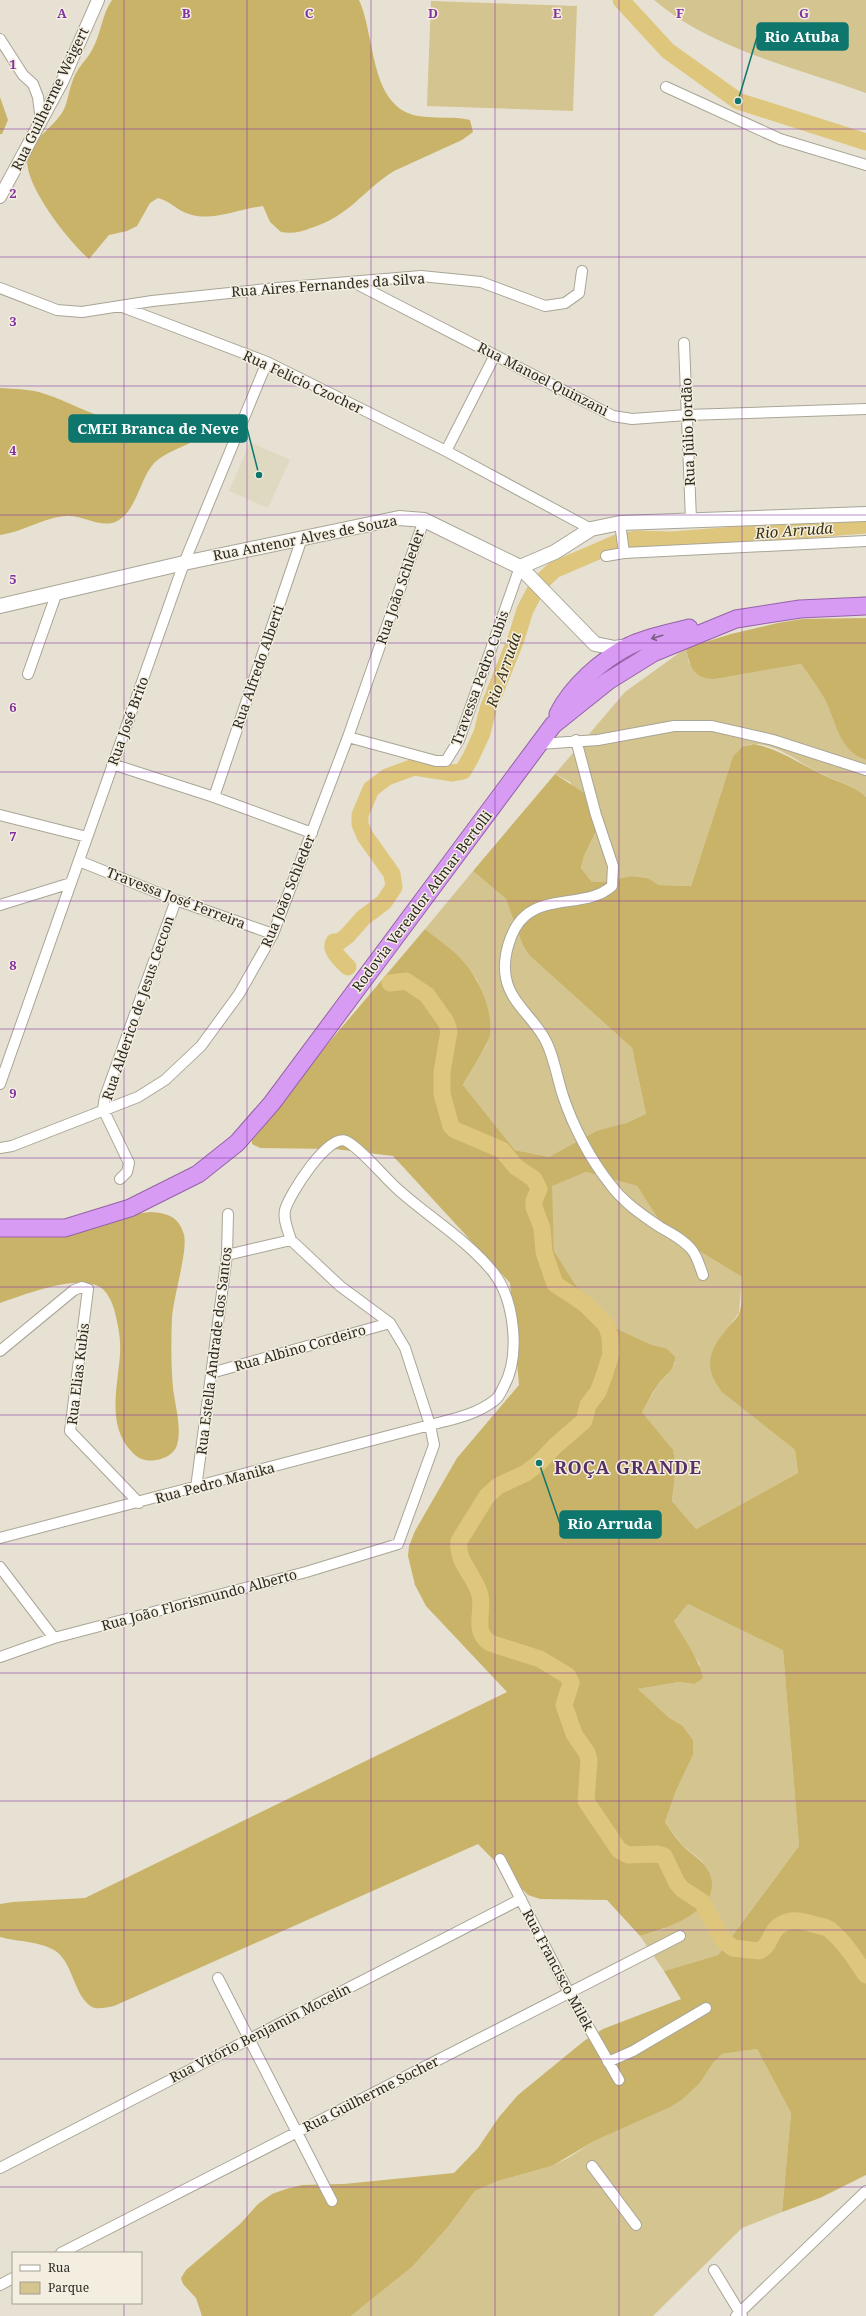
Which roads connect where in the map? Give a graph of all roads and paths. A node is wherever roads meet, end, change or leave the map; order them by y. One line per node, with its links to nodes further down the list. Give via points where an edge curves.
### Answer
1 (98, 0): 4 (street, Rua Guilherme Weigert, via 62,82)
2 (0, 38): 4 (street, via 23,75 33,84 38,97)
3 (666, 87): 5 (street, via 780,140)
4 (41, 121): 6 (street, Rua Guilherme Weigert)
5 (866, 165)
6 (0, 196)
7 (582, 271): 8 (street, Rua Aires Fernandes da Silva, via 579,293 565,304 545,306 481,282 421,276)
8 (353, 282): 10 (street, Rua Aires Fernandes da Silva, via 215,294); 12 (street, Rua Manoel Quinzani)
9 (0, 288): 10 (street, Rua Felicio Czocher, via 57,310 82,312)
10 (120, 306): 13 (street, Rua Felicio Czocher)
11 (684, 343): 15 (street, Rua Júlio Jordão)
12 (495, 355): 15 (street, Rua Manoel Quinzani, via 613,416 632,419); 16 (street)
13 (267, 362): 16 (street, Rua Felicio Czocher); 26 (street, Rua José Brito)
14 (866, 409): 15 (street, Rua Manoel Quinzani)
15 (687, 415): 19 (street, Rua Júlio Jordão)
16 (446, 451): 21 (street, Rua Felicio Czocher)
17 (866, 514): 19 (main road)
18 (424, 520): 22 (main road, Rua Antenor Alves de Souza, via 399,518); 27 (main road, Rua Antenor Alves de Souza); 37 (street, Rua João Schleder)
19 (691, 520): 20 (main road)
20 (620, 523): 21 (main road); 24 (street)
21 (591, 529): 27 (main road, via 555,552)
22 (302, 538): 26 (main road, Rua Antenor Alves de Souza); 42 (street, Rua Alfredo Alberti)
23 (866, 541): 24 (street)
24 (624, 553): 25 (street)
25 (606, 556)
26 (184, 563): 28 (main road, Rua Antenor Alves de Souza); 40 (street, Rua José Brito)
27 (520, 566): 32 (main road, Rua Antenor Alves de Souza); 37 (street, Travessa Pedro Cubis, via 459,740 446,761 436,761)
28 (57, 592): 29 (main road, Rua Antenor Alves de Souza); 35 (street)
29 (0, 606)
30 (866, 606): 31 (highway, Rodovia Vereador Admar Bertolli, via 800,609)
31 (736, 618): 33 (highway, one-way to 33, via 697,625); 36 (highway, Rodovia Vereador Admar Bertolli, via 653,653 608,681)
32 (595, 644): 33 (main road, via 615,648); 34 (main road)
33 (630, 645): 34 (highway)
34 (598, 667): 36 (highway, via 577,687)
35 (28, 674)
36 (553, 725): 39 (highway, Rodovia Vereador Admar Bertolli)
37 (348, 737): 44 (street, Rua João Schleder)
38 (576, 740): 39 (street); 41 (street, via 598,740 674,726 712,726 773,740); 59 (street, via 596,815 614,866 612,886 604,894 540,908 525,916 509,945 506,978 516,1000 544,1037 576,1128 610,1184 625,1201 693,1250)
39 (539, 744): 56 (highway, Rodovia Vereador Admar Bertolli, via 272,1103 237,1143 198,1174 130,1208 65,1228)
40 (112, 764): 42 (street); 45 (street, Rua José Brito)
41 (866, 770)
42 (214, 797): 44 (street)
43 (0, 815): 45 (street)
44 (312, 833): 50 (street, Rua João Schleder)
45 (87, 837): 46 (street, Rua José Brito)
46 (79, 861): 47 (street, Rua José Brito); 48 (street, Travessa José Ferreira)
47 (71, 883): 49 (street); 51 (street, Rua José Brito)
48 (176, 900): 50 (street, Travessa José Ferreira); 52 (street, Rua Alderico de Jesus Ceccon, via 105,1097)
49 (0, 905)
50 (273, 934): 52 (street, Rua João Schleder, via 239,994 201,1046 165,1080 138,1097)
51 (0, 1084)
52 (103, 1109): 53 (street, Rua João Schleder, via 64,1127); 54 (street, Rua Alderico de Jesus Ceccon, via 129,1163 127,1172)
53 (0, 1148)
54 (120, 1179)
55 (228, 1214): 58 (street, Rua Estella Andrade dos Santos)
56 (0, 1228)
57 (290, 1240): 58 (street); 60 (street, via 340,1286); 63 (street, Rua Pedro Manika, via 285,1224 289,1199 329,1146 338,1140 345,1141 386,1180 466,1244 494,1273 509,1305 514,1330 508,1379 497,1399 470,1415)
58 (227, 1256): 62 (street, Rua Estella Andrade dos Santos)
59 (703, 1275)
60 (390, 1323): 62 (street, Rua Albino Cordeiro); 63 (street, via 405,1348)
61 (0, 1351): 65 (street, Rua Elias Kubis, via 74,1290 82,1287 88,1289 70,1431)
62 (211, 1373): 64 (street, Rua Estella Andrade dos Santos)
63 (430, 1425): 64 (street, Rua Pedro Manika); 68 (street, Rua João Florismundo Alberto, via 434,1445 398,1544 306,1572)
64 (196, 1488): 65 (street, Rua Pedro Manika)
65 (138, 1503): 66 (street, Rua Pedro Manika)
66 (0, 1538)
67 (0, 1567): 68 (street)
68 (54, 1638): 69 (street, Rua João Florismundo Alberto)
69 (0, 1657)
70 (500, 1859): 71 (street, Rua Francisco Milek)
71 (521, 1899): 74 (street, Rua Francisco Milek); 76 (street, Rua Vitório Benjamin Mocelin)
72 (680, 1936): 74 (street, Rua Guilherme Socher)
73 (218, 1978): 76 (street)
74 (568, 1993): 77 (street, Rua Francisco Milek); 79 (street, Rua Guilherme Socher)
75 (706, 2008): 77 (street)
76 (249, 2039): 79 (street); 81 (street, Rua Vitório Benjamin Mocelin)
77 (608, 2062): 78 (street, Rua Francisco Milek)
78 (619, 2080)
79 (297, 2132): 83 (street); 85 (street, Rua Guilherme Socher)
80 (592, 2166): 84 (street)
81 (0, 2168)
82 (866, 2191): 89 (street)
83 (332, 2201)
84 (636, 2225)
85 (63, 2252)
86 (714, 2270): 89 (street)
87 (12, 2278): 88 (street)
88 (0, 2284)
89 (739, 2315)

